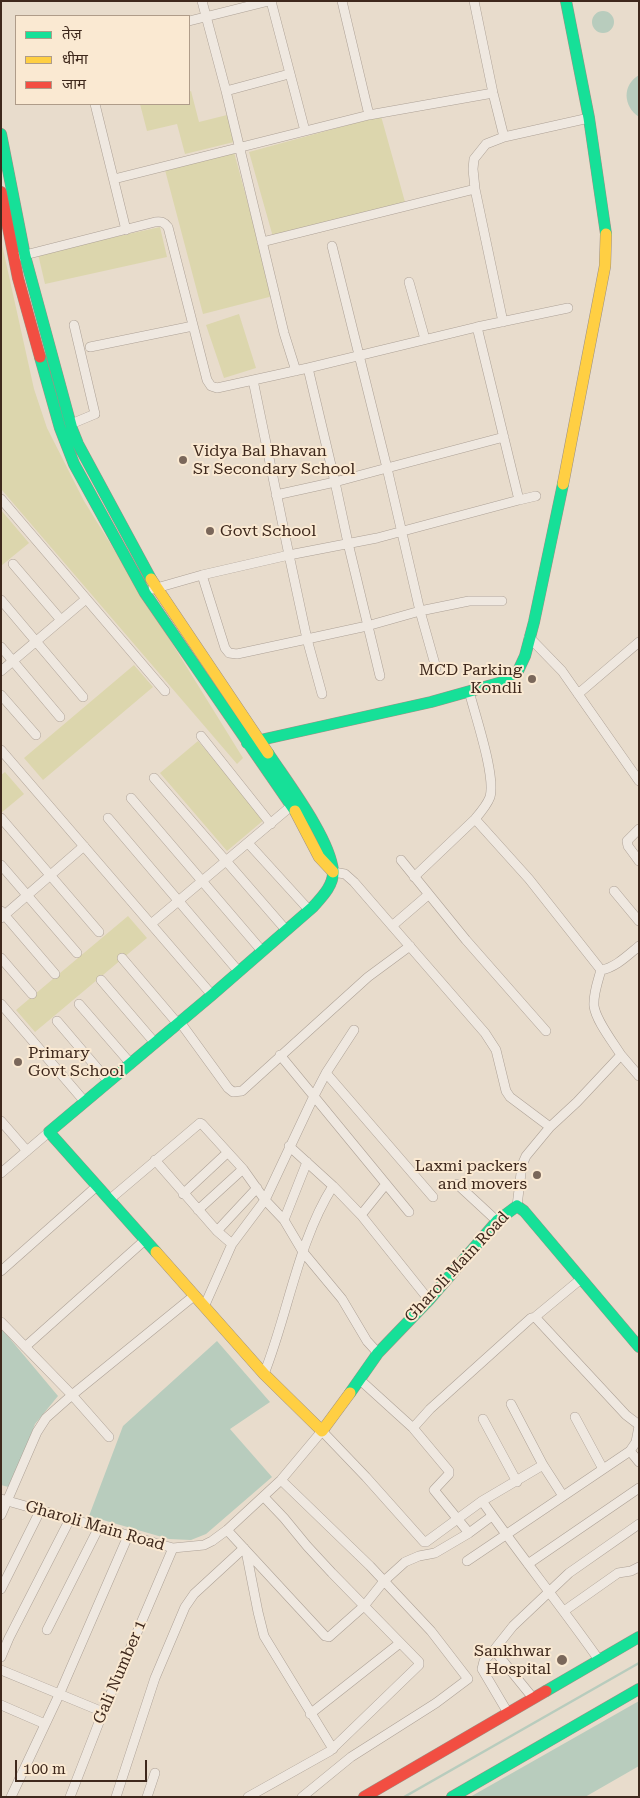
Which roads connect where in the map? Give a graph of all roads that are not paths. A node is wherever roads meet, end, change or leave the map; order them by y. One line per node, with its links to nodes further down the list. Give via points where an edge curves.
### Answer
1 (202, 1): 6 (street)
2 (270, 1): 6 (street); 8 (street)
3 (342, 1): 12 (street)
4 (474, 1): 10 (street)
5 (566, 1): 13 (street)
6 (207, 16): 7 (street); 9 (street)
7 (190, 21)
8 (289, 74): 9 (street); 14 (street)
9 (226, 91): 17 (street)
10 (493, 93): 12 (street); 16 (street)
11 (95, 105): 18 (street)
12 (369, 115): 14 (street)
13 (589, 118): 16 (street); 59 (street, via 606,236 605,266)
14 (305, 131): 17 (street)
15 (1, 134): 25 (street)
16 (504, 137): 19 (street, via 486,144 474,159)
17 (240, 148): 18 (street); 22 (street)
18 (114, 179): 21 (street)
19 (475, 189): 22 (street); 28 (street)
20 (1, 192): 24 (street)
21 (126, 230): 25 (street); 30 (street, via 154,222 166,224)
22 (262, 242): 36 (street)
23 (332, 246): 34 (street)
24 (13, 256): 25 (street); 52 (street, via 66,444)
25 (25, 256): 38 (street)
26 (409, 282): 32 (street)
27 (568, 308): 28 (street)
28 (503, 322): 31 (street)
29 (74, 324): 38 (street, via 95,414)
30 (193, 326): 33 (street); 37 (street, via 211,386 217,388)
31 (477, 327): 32 (street); 39 (street)
32 (425, 339): 34 (street)
33 (90, 347)
34 (359, 354): 35 (street); 40 (street)
35 (308, 368): 36 (street); 41 (street)
36 (296, 371): 37 (street)
37 (253, 380): 42 (street)
38 (71, 424): 51 (street, via 78,444)
39 (504, 437): 40 (street); 45 (street)
40 (387, 468): 41 (street); 46 (street)
41 (335, 482): 42 (street); 47 (street)
42 (276, 495): 48 (street)
43 (536, 496): 45 (street)
44 (1, 499): 53 (street)
45 (519, 500): 46 (street)
46 (402, 531): 47 (street); 56 (street)
47 (348, 543): 48 (street); 58 (street)
48 (289, 555): 50 (street); 60 (street)
49 (13, 564): 57 (street)
50 (202, 575): 51 (street); 60 (street, via 229,653 238,654)
51 (156, 588): 52 (street); 77 (street)
52 (144, 593): 78 (street)
53 (86, 599): 57 (street); 68 (street)
54 (1, 600): 61 (street)
55 (502, 601): 56 (street, via 469,601)
56 (420, 611): 58 (street); 65 (street)
57 (61, 620): 61 (street)
58 (367, 626): 60 (street); 67 (street)
59 (529, 637): 69 (street, via 518,671 506,681); 71 (street)
60 (306, 639): 70 (street)
61 (36, 641): 64 (street); 73 (street)
62 (639, 642): 71 (street)
63 (1, 647): 64 (street)
64 (13, 661): 66 (street); 74 (street)
65 (436, 668)
66 (1, 671)
67 (380, 676)
68 (165, 691)
69 (469, 691): 77 (street); 86 (street, via 491,778 490,796)
70 (322, 694)
71 (578, 694): 81 (street)
72 (1, 695): 75 (street)
73 (83, 697)
74 (60, 717)
75 (36, 735)
76 (201, 736): 87 (street)
77 (258, 740): 78 (street); 83 (street)
78 (246, 743): 83 (street)
79 (1, 750): 90 (street)
80 (154, 778): 92 (street)
81 (639, 781)
82 (131, 798): 98 (street)
83 (295, 803): 87 (street); 95 (street, via 319,856)
84 (1, 818): 96 (street)
85 (108, 818): 102 (street)
86 (475, 819): 97 (street); 116 (street, via 529,878)
87 (271, 824): 89 (street)
88 (639, 828): 93 (street, via 627,841)
89 (248, 842): 92 (street); 103 (street)
90 (84, 846): 96 (street); 106 (street)
91 (402, 860): 97 (street)
92 (226, 861): 98 (street); 108 (street)
93 (639, 861)
94 (1, 865): 100 (street)
95 (333, 872): 103 (street, via 325,894); 107 (street, via 345,874 354,882)
96 (50, 876): 100 (street); 109 (street)
97 (414, 877): 101 (street)
98 (202, 882): 102 (street); 112 (street)
99 (614, 891): 105 (street)
100 (28, 895): 104 (street); 113 (street)
101 (428, 895): 107 (street); 127 (street)
102 (179, 901): 106 (street); 117 (street)
103 (309, 910): 108 (street)
104 (2, 915): 118 (street)
105 (639, 921)
106 (151, 924): 121 (street)
107 (392, 926): 110 (street)
108 (286, 930): 112 (street)
109 (99, 932)
110 (410, 946): 129 (street, via 368,977); 138 (street, via 492,1041 510,1097)
111 (639, 946): 116 (street, via 614,965)
112 (262, 952): 117 (street)
113 (77, 953)
114 (1, 958): 120 (street)
115 (122, 958): 125 (street)
116 (601, 970): 130 (street, via 594,1007)
117 (239, 972): 121 (street)
118 (55, 974)
119 (102, 980): 128 (street)
120 (32, 994)
121 (212, 995): 125 (street)
122 (1, 1004): 136 (street)
123 (80, 1004): 131 (street)
124 (57, 1021): 134 (street)
125 (179, 1023): 128 (street); 129 (street, via 233,1092 242,1091)
126 (354, 1030): 132 (street)
127 (546, 1031)
128 (155, 1043): 131 (street)
129 (280, 1055): 135 (street)
130 (621, 1055): 133 (street); 138 (street)
131 (131, 1064): 134 (street)
132 (326, 1073): 135 (street); 153 (street)
133 (639, 1076)
134 (109, 1082): 136 (street)
135 (314, 1096): 140 (street); 147 (street)
136 (85, 1102): 139 (street)
137 (1, 1121): 141 (street)
138 (550, 1127): 156 (street, via 524,1160)
139 (49, 1132): 141 (street); 149 (street)
140 (289, 1146): 144 (street); 155 (street)
141 (27, 1151): 146 (street)
142 (228, 1152): 143 (street, via 200,1123); 145 (street); 152 (street)
143 (154, 1160): 152 (street); 154 (street)
144 (307, 1162): 150 (street); 160 (street)
145 (243, 1169): 151 (street); 157 (street)
146 (1, 1173)
147 (386, 1184): 158 (street); 159 (street)
148 (457, 1184): 161 (street)
149 (97, 1186): 154 (street); 166 (street)
150 (333, 1186): 159 (street); 165 (street)
151 (257, 1188): 155 (street); 162 (street)
152 (183, 1194): 157 (street)
153 (433, 1198)
154 (109, 1200): 163 (street)
155 (265, 1200): 160 (street); 164 (street)
156 (516, 1206): 161 (street, Gharoli Main Road); 167 (street, Gharoli Main Road, via 524,1211)
157 (198, 1210): 162 (street)
158 (409, 1212)
159 (361, 1215): 169 (street)
160 (284, 1220): 165 (street)
161 (497, 1220): 169 (street, Gharoli Main Road)
162 (217, 1231): 164 (street)
163 (145, 1240): 168 (street); 173 (street)
164 (232, 1244): 170 (street)
165 (303, 1252): 175 (street, via 342,1298 367,1341); 176 (street)
166 (1, 1271)
167 (581, 1279): 171 (street); 174 (street, Gharoli Main Road)
168 (195, 1295): 170 (street); 178 (street)
169 (429, 1300): 175 (street, Gharoli Main Road)
170 (204, 1307): 176 (street)
171 (534, 1317): 182 (street); 183 (street, via 430,1409)
172 (1, 1322): 173 (street)
173 (25, 1347): 178 (street)
174 (639, 1348)
175 (378, 1353): 177 (street, Gharoli Main Road)
176 (264, 1374): 184 (street)
177 (360, 1379): 183 (street); 184 (street, Gharoli Main Road)
178 (72, 1395): 185 (street); 195 (street, via 46,1418)
179 (511, 1404): 188 (street)
180 (575, 1417): 189 (street)
181 (483, 1419): 191 (street)
182 (639, 1425): 186 (street, via 636,1442)
183 (413, 1428): 200 (street, via 450,1472 434,1490)
184 (322, 1431): 190 (street, Gharoli Main Road); 200 (street, via 424,1542)
185 (109, 1437)
186 (630, 1451): 187 (street); 189 (street)
187 (639, 1462)
188 (543, 1465): 191 (street); 193 (street)
189 (603, 1469): 193 (street)
190 (281, 1480): 194 (street, Gharoli Main Road); 213 (street)
191 (517, 1482): 196 (street)
192 (639, 1488): 211 (street)
193 (563, 1496): 206 (street)
194 (264, 1497): 204 (street, Gharoli Main Road); 216 (street)
195 (4, 1500): 197 (street, Gharoli Main Road); 198 (street)
196 (482, 1501): 199 (street); 200 (street)
197 (40, 1511): 201 (street, Gharoli Main Road); 214 (street)
198 (1, 1515)
199 (492, 1516): 205 (street); 206 (street)
200 (458, 1518): 205 (street)
201 (70, 1519): 203 (street, Gharoli Main Road); 222 (street)
202 (639, 1524): 215 (street, via 569,1573)
203 (100, 1527): 207 (street, Gharoli Main Road); 218 (street)
204 (227, 1530): 208 (street, Gharoli Main Road, via 204,1545); 209 (street)
205 (469, 1533): 213 (street, via 435,1553 405,1562)
206 (505, 1535): 210 (street); 211 (street)
207 (128, 1536): 208 (street, Gharoli Main Road); 228 (street)
208 (173, 1548): 231 (street, Gali Number 1)
209 (245, 1549): 216 (street, via 325,1636 329,1637); 233 (street, via 264,1636); 239 (street, via 194,1594 185,1607 155,1678)
210 (467, 1561)
211 (528, 1564): 215 (street)
212 (639, 1567): 217 (street, via 618,1573)
213 (384, 1581): 216 (street); 226 (street, via 432,1631)
214 (1, 1589)
215 (550, 1591): 217 (street); 221 (street, via 513,1626)
216 (364, 1606): 220 (street)
217 (564, 1611): 223 (street)
218 (47, 1630)
219 (639, 1637): 223 (street)
220 (400, 1643): 233 (street); 235 (street, via 419,1662 417,1668)
221 (494, 1650): 224 (street, via 484,1661); 229 (street)
222 (1, 1657)
223 (599, 1660): 229 (street)
224 (482, 1669): 226 (street); 232 (street)
225 (1, 1670): 228 (street)
226 (468, 1679): 242 (street, via 351,1757)
227 (639, 1689): 244 (street)
228 (59, 1695): 231 (street); 234 (street)
229 (533, 1698): 232 (street)
230 (1, 1705): 234 (street)
231 (103, 1712): 238 (street, Gali Number 1)
232 (508, 1713): 243 (street)
233 (310, 1714): 235 (street)
234 (45, 1724): 237 (street)
235 (333, 1749): 241 (street)
236 (155, 1773): 240 (street)
237 (11, 1797)
238 (70, 1797)
239 (116, 1797)
240 (147, 1797)
241 (248, 1797)
242 (302, 1797)
243 (364, 1797)
244 (452, 1797)

